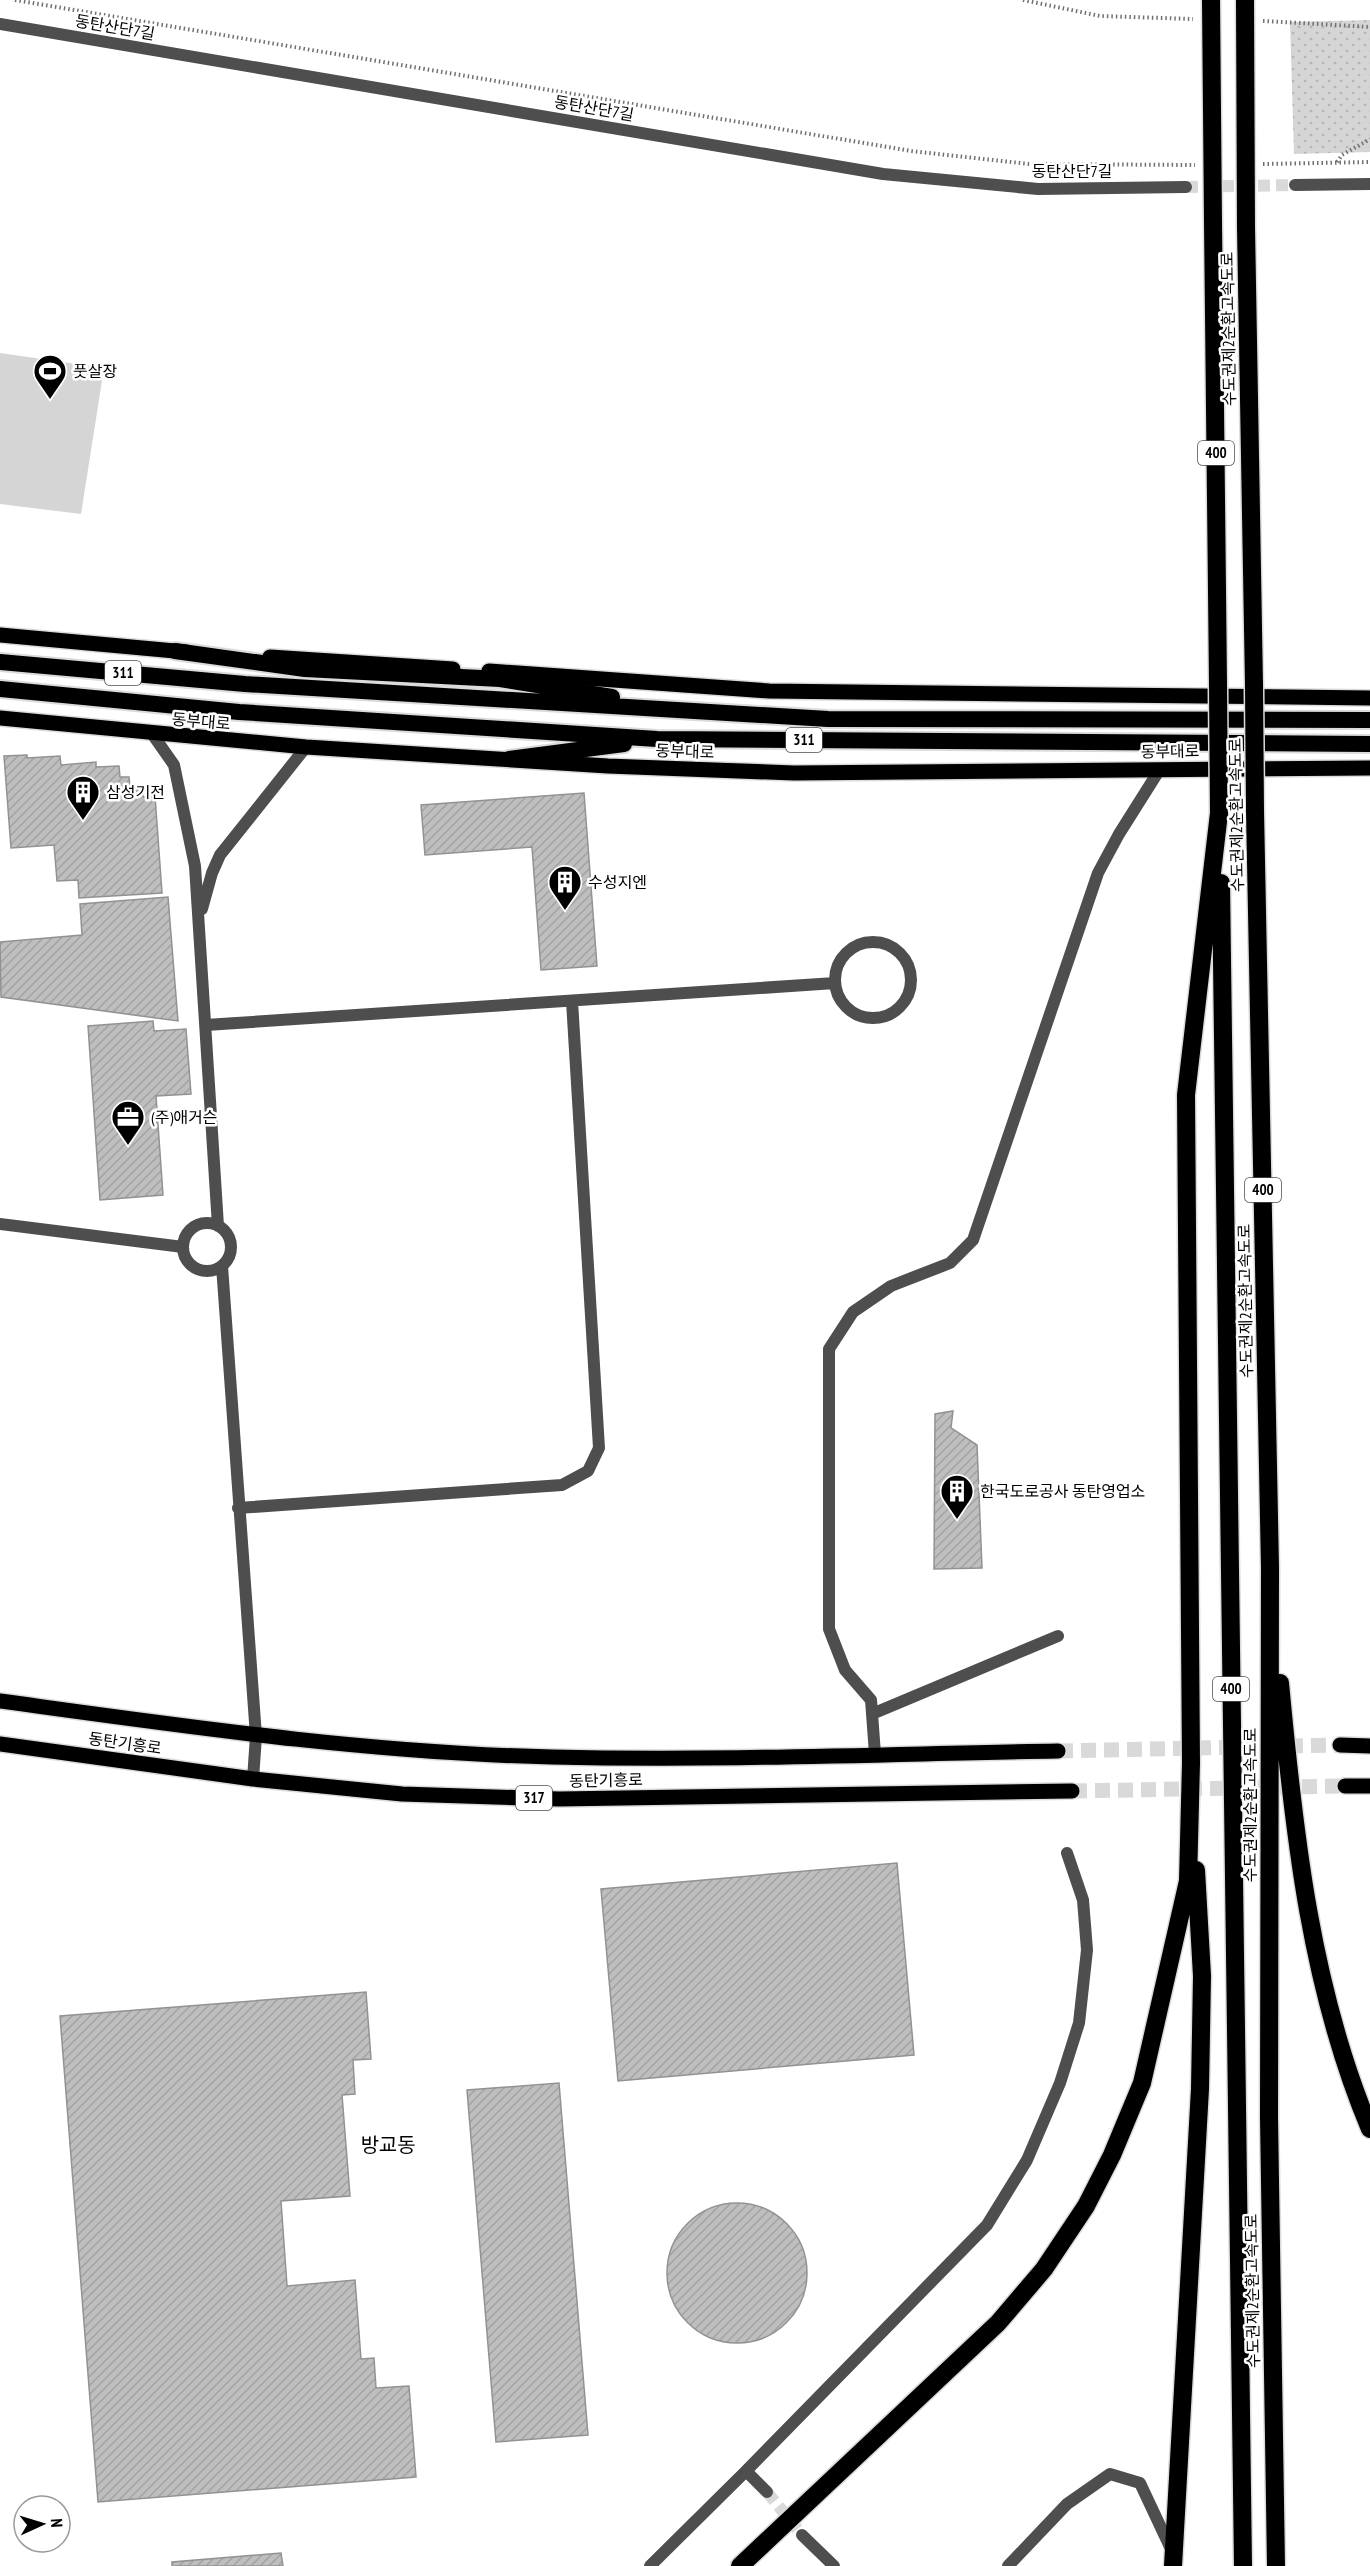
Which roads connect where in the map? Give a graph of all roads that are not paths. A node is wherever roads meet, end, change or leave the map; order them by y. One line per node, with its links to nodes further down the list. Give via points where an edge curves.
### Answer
1 (1211, 0): 22 (highway, 수도권제2순환고속도로 / 400, bridge)
2 (1245, 0): 32 (highway, 수도권제2순환고속도로 / 400, bridge)
3 (0, 24): 6 (street, 동탄산단7길, via 882,174 1038,189)
4 (1370, 184): 5 (street)
5 (1295, 185)
6 (1186, 187)
7 (0, 635): 8 (main road)
8 (175, 651): 11 (main road, via 769,691); 12 (highway, via 305,669 500,679)
9 (0, 662): 12 (highway, 동부대로 / 311, via 246,684)
10 (0, 689): 16 (highway, 동부대로 / 311, via 239,712)
11 (1370, 698)
12 (708, 712): 14 (highway, 동부대로 / 311, via 828,719)
13 (0, 718): 15 (main road, 동부대로)
14 (1370, 720)
15 (153, 735): 18 (main road, 동부대로); 23 (street, via 174,765 182,797 195,866)
16 (657, 738): 17 (highway, 동부대로 / 311); 19 (highway)
17 (1370, 744)
18 (306, 747): 19 (main road, 동부대로); 23 (street, via 220,855)
19 (509, 759): 21 (main road, 동부대로, via 794,773)
20 (1370, 768): 21 (main road, 동부대로)
21 (1160, 769): 35 (street, via 1098,873 973,1240 950,1263 891,1286 852,1312 830,1349 829,1629 845,1670 872,1700)
22 (1220, 813): 42 (highway, via 1186,1095); 57 (highway, 수도권제2순환고속도로 / 400)
23 (199, 922): 26 (street)
24 (835, 983): 24 (street, via 841,1001 850,1011 874,1019 886,1016 906,1000 911,975 908,963 891,946 866,942 845,954 838,964); 25 (street)
25 (572, 1001): 26 (street); 31 (street, via 599,1448 588,1471 562,1485)
26 (206, 1025): 28 (street)
27 (0, 1224): 29 (street)
28 (218, 1226): 29 (street, via 210,1223 194,1227); 30 (street, via 231,1245)
29 (183, 1247): 30 (street, via 194,1267 208,1271)
30 (222, 1266): 31 (street)
31 (238, 1508): 36 (street)
32 (1270, 1568): 48 (highway, via 1287,1755 1317,1958 1351,2084); 58 (highway, 수도권제2순환고속도로 / 400, via 1269,2117)
33 (1058, 1636): 35 (street)
34 (0, 1701): 36 (main road, 동탄기흥로)
35 (872, 1714): 41 (street)
36 (256, 1736): 41 (main road, 동탄기흥로, via 551,1757); 43 (street)
37 (0, 1744): 43 (main road, 동탄기흥로 / 317)
38 (1340, 1745): 39 (main road)
39 (1370, 1746)
40 (1058, 1751): 41 (main road, 동탄기흥로)
41 (875, 1754)
42 (1191, 1763): 52 (highway, via 1202,1976 1200,2089); 54 (highway, via 1188,1881 1142,2083 1086,2206 1044,2269 998,2323)
43 (253, 1779): 46 (main road, 동탄기흥로 / 317, via 402,1794 559,1799)
44 (1345, 1786): 45 (main road)
45 (1370, 1786)
46 (1072, 1791)
47 (1067, 1853): 49 (street, via 1083,1900 1087,1950 1079,2023 1060,2083 1027,2160 987,2226)
48 (1370, 2129)
49 (746, 2471): 50 (street); 53 (street)
50 (767, 2492)
51 (802, 2535): 55 (street)
52 (1173, 2560): 56 (street, via 1140,2483 1110,2474 1067,2504)
53 (650, 2566)
54 (740, 2566)
55 (834, 2566)
56 (1008, 2566)
57 (1243, 2566)
58 (1276, 2566)

